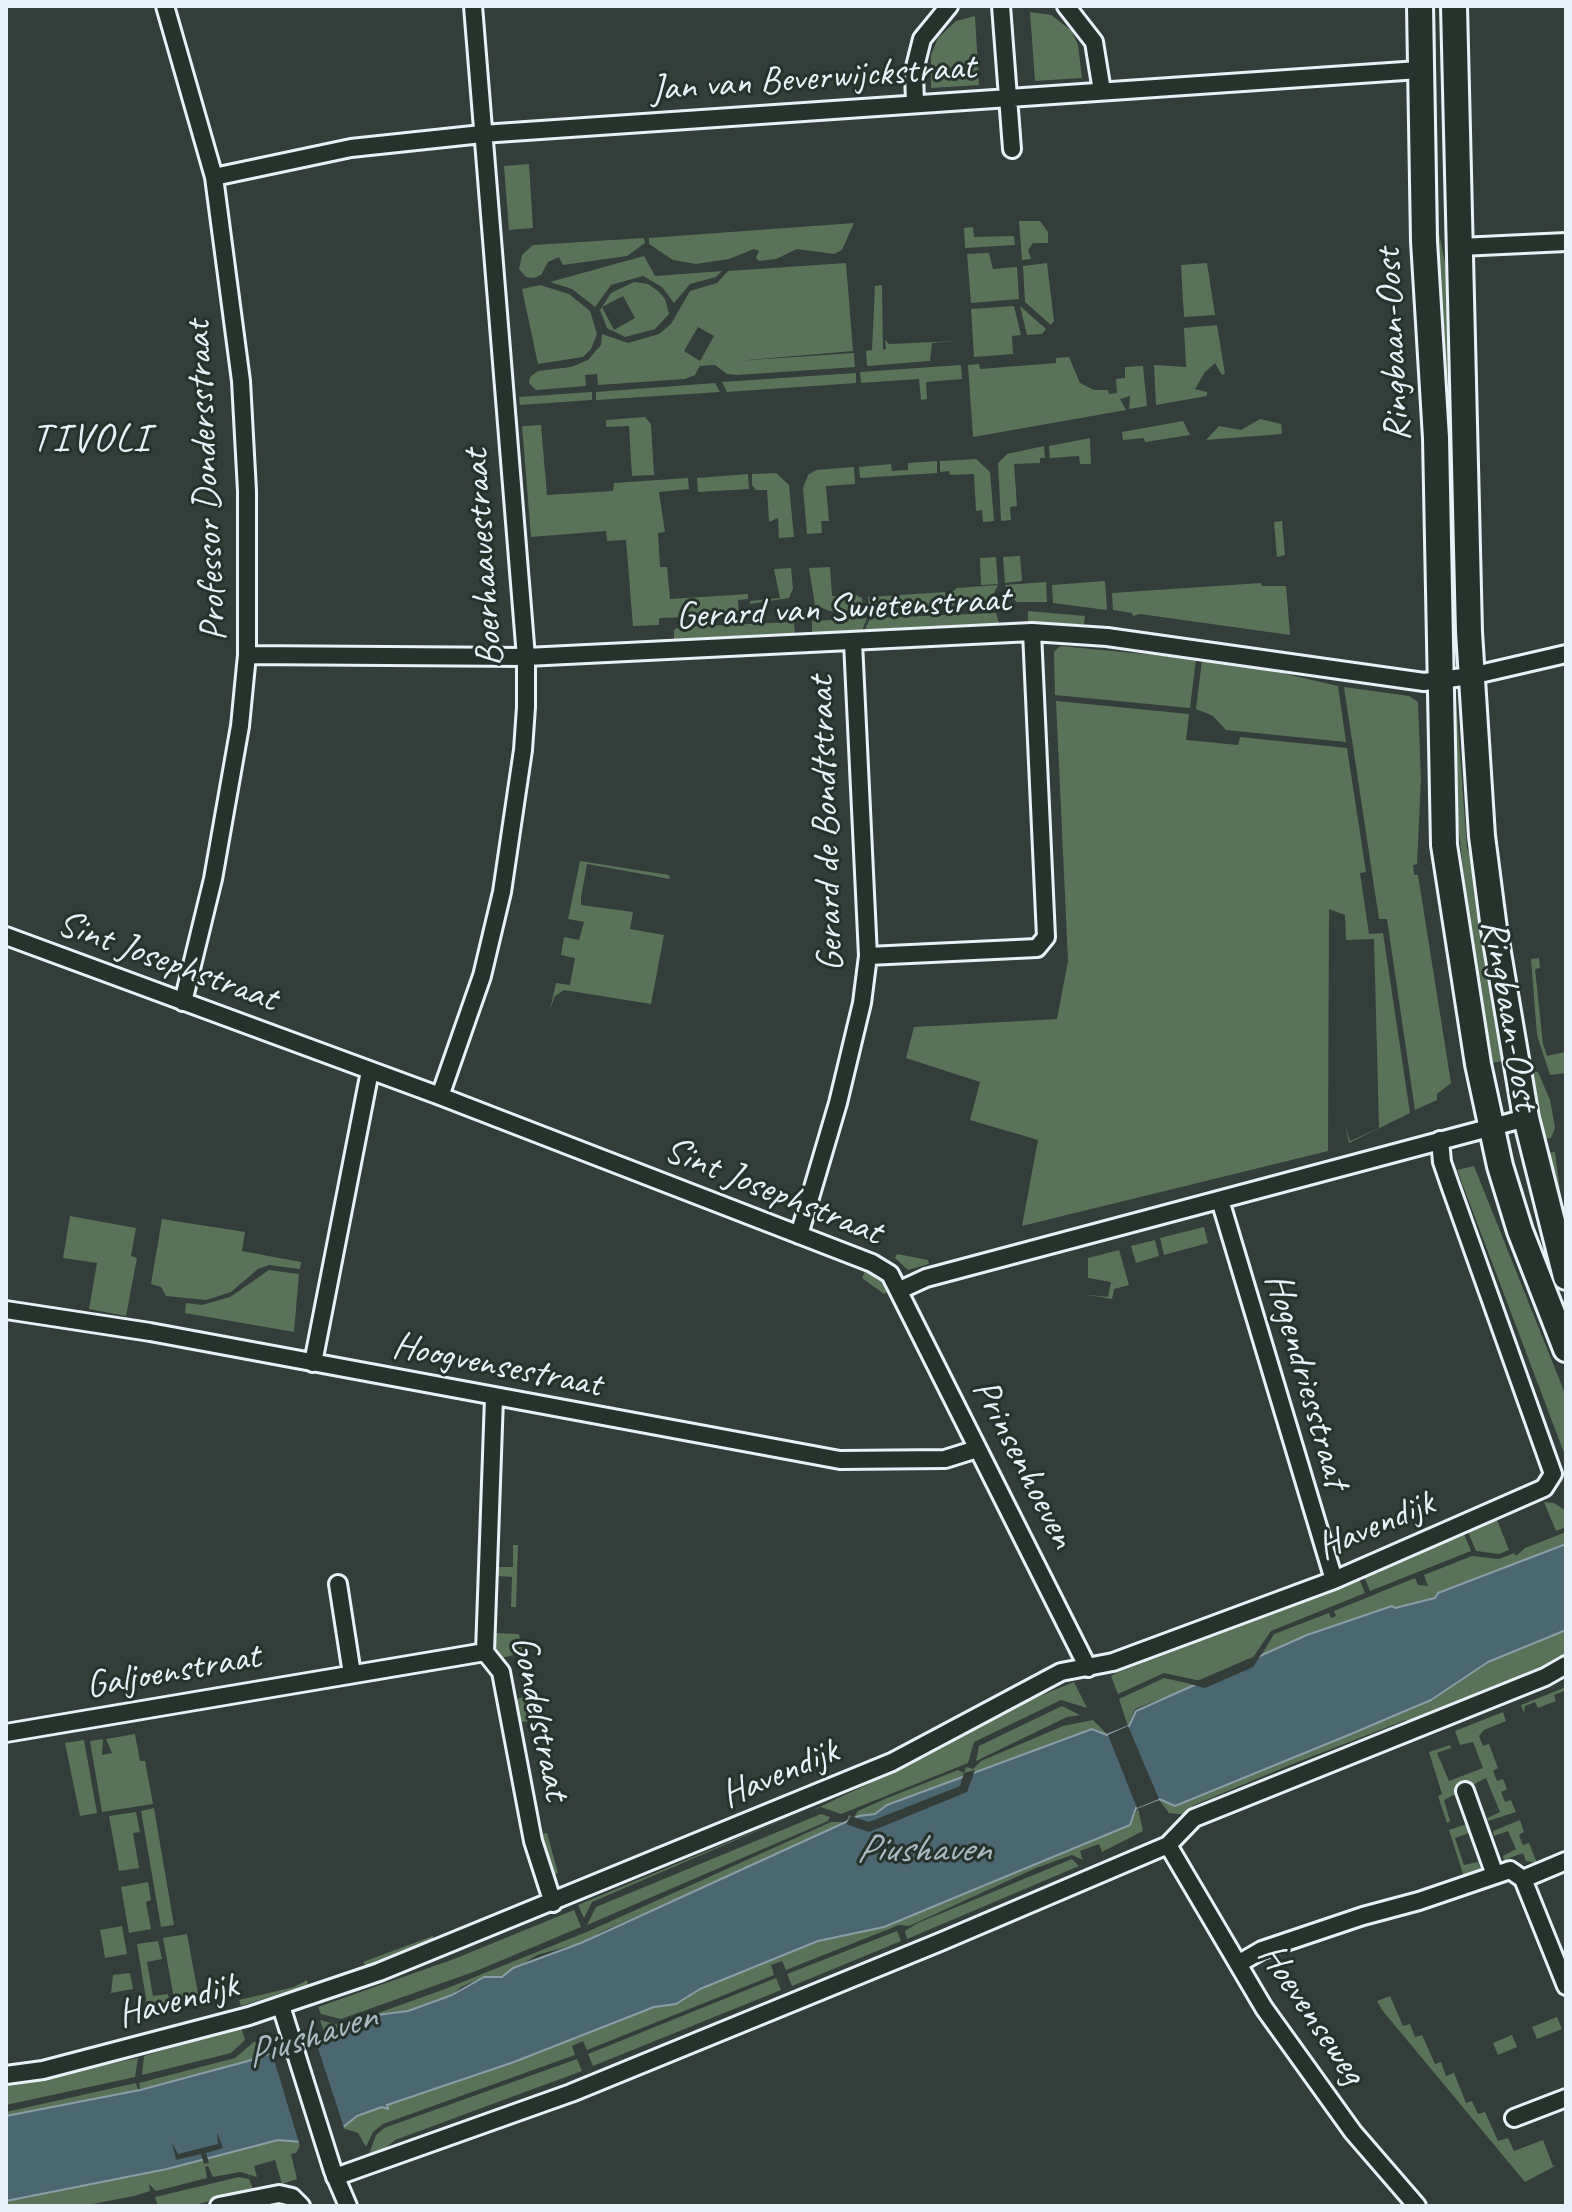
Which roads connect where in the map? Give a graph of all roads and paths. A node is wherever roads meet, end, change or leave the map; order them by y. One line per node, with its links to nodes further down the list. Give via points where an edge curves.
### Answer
1 (165, 6): 14 (street, Professor Dondersstraat)
2 (473, 6): 12 (street, Boerhaavestraat)
3 (949, 6): 11 (street, via 930,25 917,55)
4 (1001, 6): 10 (street)
5 (1066, 6): 9 (street, via 1094,42)
6 (1420, 6): 8 (main road, Ringbaan-Oost)
7 (1454, 6): 16 (main road, Ringbaan-Oost)
8 (1419, 70): 9 (street, Jan van Beverwijckstraat); 23 (main road, Ringbaan-Oost, via 1436,438)
9 (1102, 91): 10 (street, Jan van Beverwijckstraat)
10 (1008, 98): 11 (street, Jan van Beverwijckstraat); 13 (street)
11 (915, 104): 12 (street, Jan van Beverwijckstraat)
12 (482, 134): 14 (street, Jan van Beverwijckstraat, via 351,148); 21 (street, Boerhaavestraat)
13 (1012, 149)
14 (214, 177): 20 (street, Professor Dondersstraat, via 241,381)
15 (1566, 242): 16 (street)
16 (1460, 247): 22 (main road, Ringbaan-Oost)
17 (1032, 632): 18 (street, Gerard van Swietenstraat); 23 (street, Gerard van Swietenstraat, via 1107,637); 25 (street, via 1043,943 1037,948)
18 (853, 642): 21 (street, Gerard van Swietenstraat); 25 (street, Gerard de Bondtstraat)
19 (1566, 654): 22 (street)
20 (247, 655): 21 (street, Gerard van Swietenstraat); 26 (street, Professor Dondersstraat, via 229,797)
21 (526, 657): 28 (street, Boerhaavestraat, via 523,750 502,892 482,976)
22 (1471, 676): 23 (street); 29 (main road, Ringbaan-Oost, via 1482,836)
23 (1439, 681): 30 (main road, Ringbaan-Oost, via 1444,845)
24 (6, 936): 26 (street, Sint Josephstraat)
25 (868, 956): 33 (street, Gerard de Bondtstraat, via 841,1088)
26 (183, 1002): 27 (street, Sint Josephstraat)
27 (370, 1071): 28 (street, Sint Josephstraat); 38 (street)
28 (440, 1096): 33 (street, Sint Josephstraat)
29 (1526, 1118): 30 (street, Sint Josephstraat); 34 (main road, Ringbaan-Oost)
30 (1492, 1127): 31 (street, Sint Josephstraat); 37 (main road, Ringbaan-Oost, via 1520,1231)
31 (1440, 1140): 32 (street, Sint Josephstraat); 41 (street, Havendijk, via 1442,1162 1553,1474 1544,1488 1525,1498)
32 (1220, 1200): 35 (street, Sint Josephstraat, via 926,1278); 41 (street, Hogendriesstraat)
33 (799, 1235): 35 (street, Sint Josephstraat, via 872,1263 890,1274)
34 (1566, 1277)
35 (900, 1290): 40 (street, Prinsenhoeven)
36 (6, 1310): 38 (street, Hoogvensestraat)
37 (1566, 1349)
38 (313, 1363): 39 (street, Hoogvensestraat)
39 (494, 1398): 40 (street, Hoogvensestraat, via 840,1460 945,1459); 43 (street, Gondelstraat)
40 (977, 1449): 45 (street, Prinsenhoeven)
41 (1334, 1580): 45 (street, Havendijk)
42 (338, 1584): 46 (street)
43 (485, 1652): 46 (street, Galjoenstraat); 53 (street, Gondelstraat, via 501,1672 533,1841)
44 (1566, 1665): 49 (street, via 1194,1818)
45 (1088, 1668): 53 (street, Havendijk, via 1061,1672 892,1762)
46 (352, 1674): 47 (street, Galjoenstraat)
47 (6, 1733)
48 (1465, 1791): 51 (street)
49 (1168, 1845): 54 (street, Hoevenseweg); 60 (street, via 571,2093)
50 (1566, 1861): 52 (street)
51 (1495, 1875): 52 (street, via 1510,1870); 54 (street, via 1262,1950)
52 (1523, 1879): 55 (street)
53 (553, 1903): 56 (street, Havendijk)
54 (1238, 1964): 64 (street, Hoevenseweg, via 1353,2132)
55 (1566, 1986)
56 (281, 2006): 57 (street, Havendijk, via 43,2070); 60 (street)
57 (6, 2075)
58 (1566, 2098): 59 (street)
59 (1514, 2118)
60 (335, 2177): 63 (street)
61 (296, 2201): 62 (street, via 272,2194)
62 (219, 2206)
63 (348, 2206)
64 (1417, 2206)

